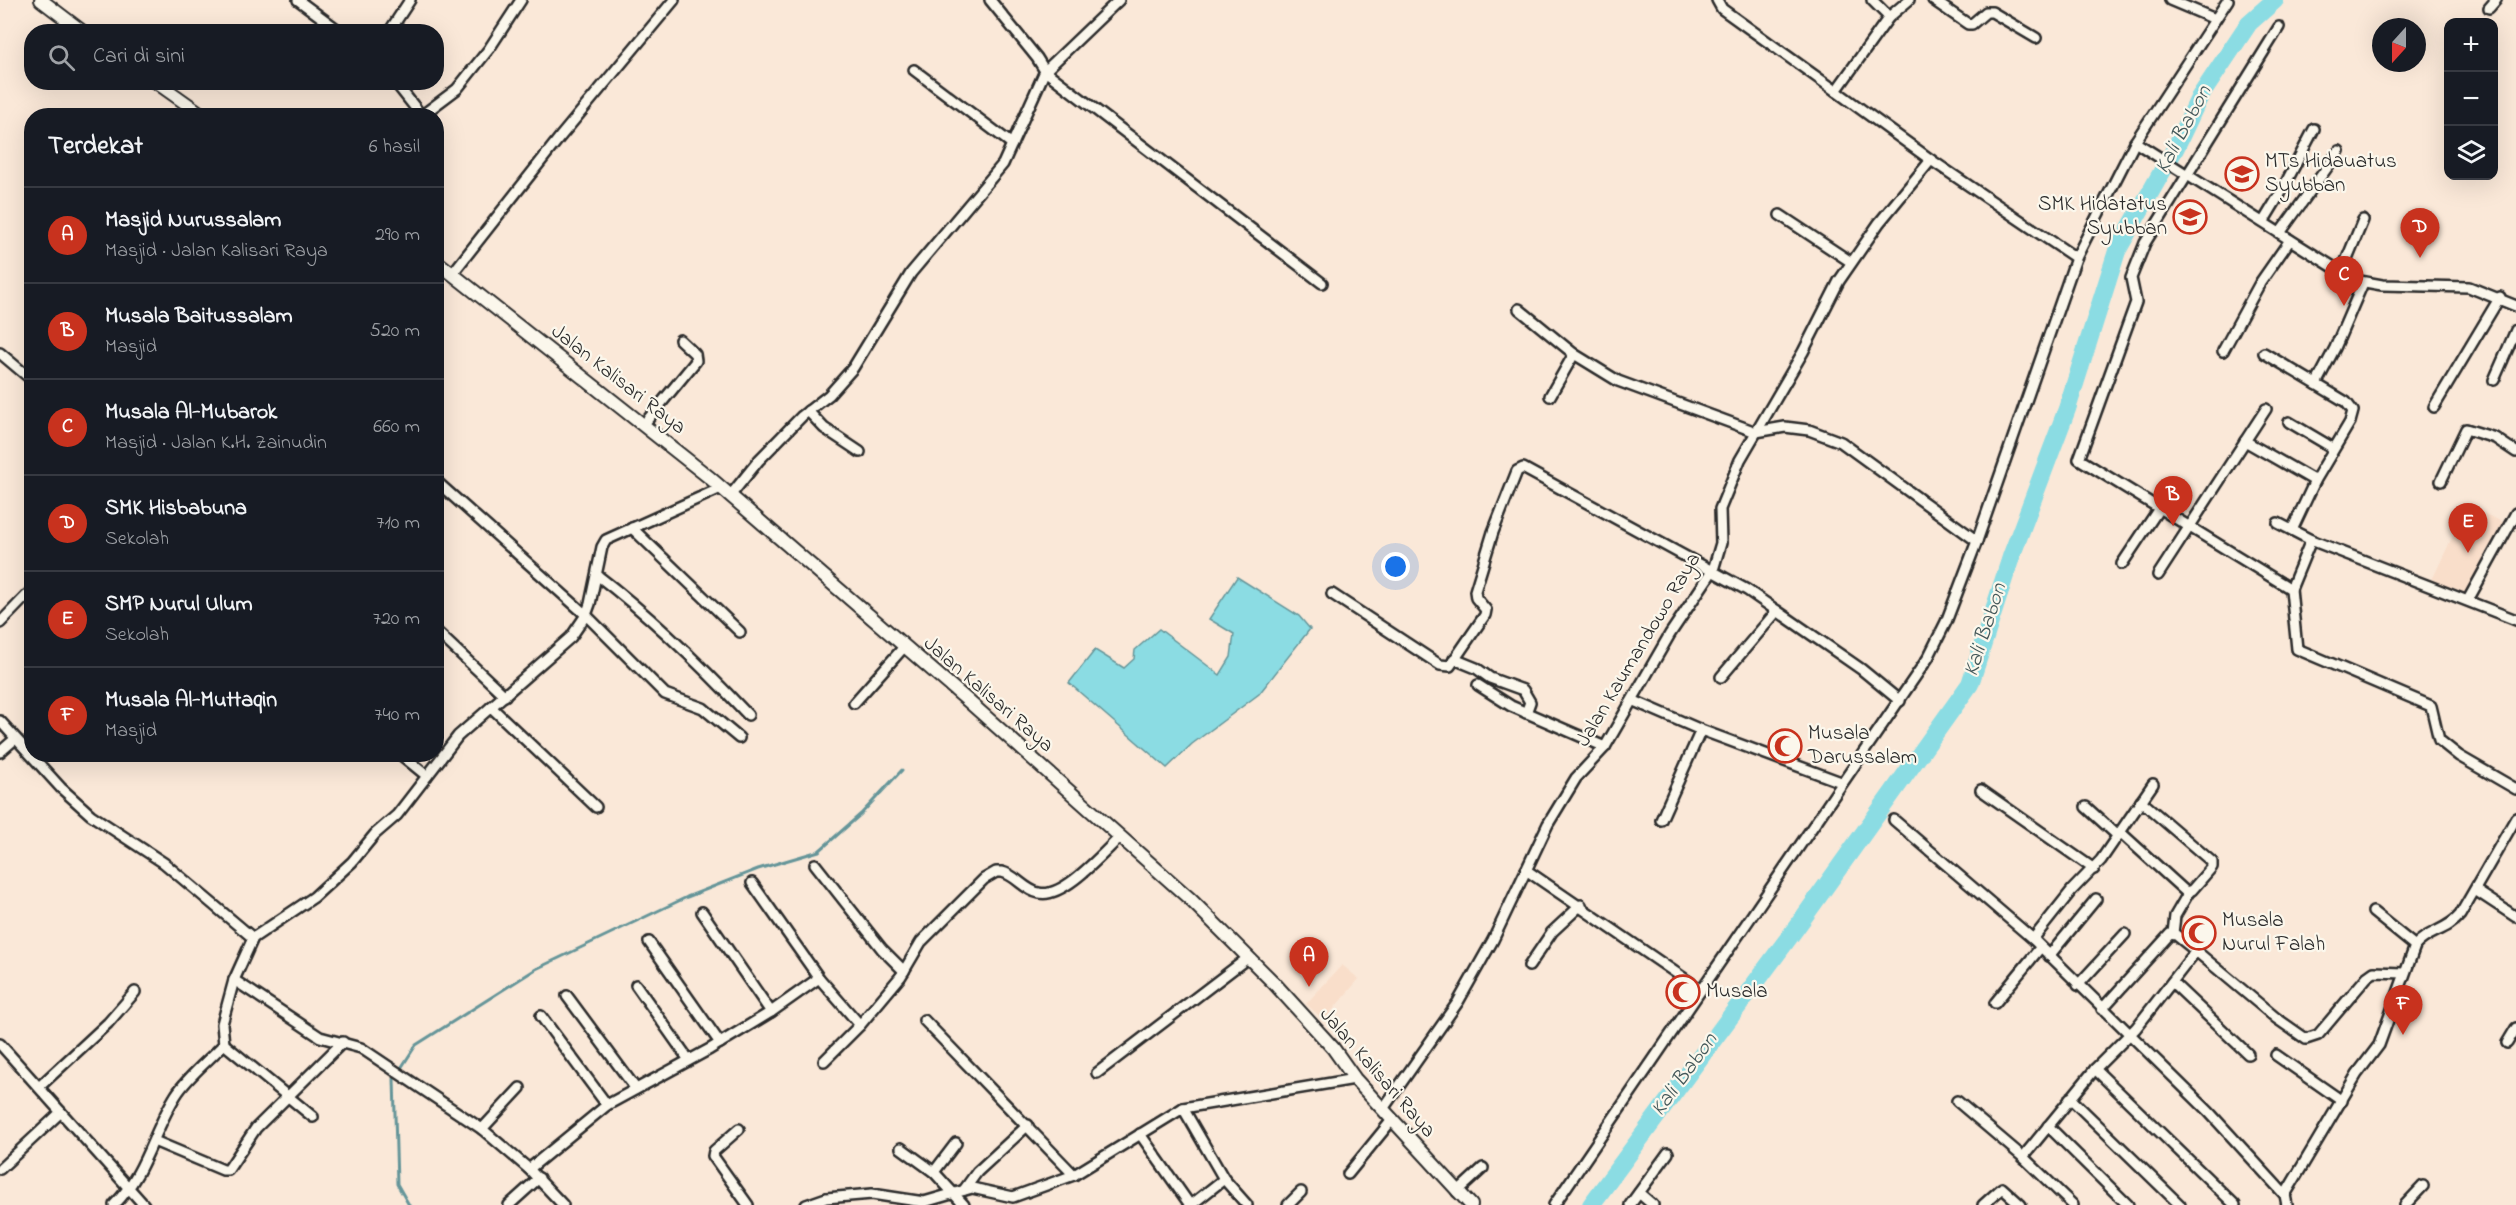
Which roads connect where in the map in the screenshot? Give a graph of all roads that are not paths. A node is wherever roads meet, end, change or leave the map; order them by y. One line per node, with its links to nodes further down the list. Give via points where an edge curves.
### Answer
1 (41, 0): 18 (street)
2 (298, 0): 19 (street)
3 (410, 0): 20 (street)
4 (521, 0): 30 (street, via 457,88)
5 (674, 0): 46 (street)
6 (990, 0): 24 (street)
7 (1119, 0): 24 (street)
8 (1717, 0): 27 (street, via 1722,9)
9 (1872, 0): 16 (street)
10 (1909, 0): 16 (street)
11 (1933, 0): 22 (street, via 1968,24 1992,12)
12 (2170, 0): 17 (street)
13 (2228, 0): 17 (street)
14 (2496, 0): 15 (street)
15 (2489, 8)
16 (1889, 17): 27 (street)
17 (2215, 19): 32 (street)
18 (72, 24)
19 (330, 24)
20 (394, 24)
21 (2279, 27): 36 (street)
22 (2036, 38)
23 (915, 70): 33 (street)
24 (1045, 71): 33 (street); 47 (street)
25 (167, 90): 28 (street)
26 (401, 90): 29 (street)
27 (1836, 91): 35 (street)
28 (193, 108)
29 (415, 108)
30 (430, 108)
31 (2314, 129): 39 (street)
32 (2136, 143): 36 (street); 42 (street)
33 (1012, 144): 64 (street, via 987,186 911,273 853,368)
34 (2339, 151): 40 (street)
35 (1931, 160): 42 (street); 43 (street, Jalan Kaumandowo Raya)
36 (2187, 174): 39 (street); 76 (street, via 2145,243 2131,278 2136,302 2079,459)
37 (1780, 215): 43 (street)
38 (2363, 220): 45 (street)
39 (2263, 222): 40 (street)
40 (2280, 233): 41 (street)
41 (2290, 240): 45 (street); 54 (street, via 2260,283)
42 (2076, 258): 83 (street)
43 (1851, 262): 67 (street, Jalan Kaumandowo Raya)
44 (444, 267): 46 (street, Jalan Kalisari Raya)
45 (2341, 273): 48 (street)
46 (453, 274): 66 (street, Jalan Kalisari Raya)
47 (1322, 282)
48 (2363, 283): 49 (street, via 2469,287); 60 (street)
49 (2500, 297): 50 (street); 62 (street)
50 (2516, 306)
51 (1519, 309): 57 (street)
52 (2516, 330): 59 (street)
53 (680, 340): 66 (street, via 695,354 696,361)
54 (2223, 351)
55 (0, 353): 58 (street)
56 (2264, 353): 60 (street)
57 (1575, 354): 61 (street); 67 (street, via 1618,381)
58 (24, 373)
59 (2494, 380)
60 (2316, 384): 69 (street, via 2346,402 2352,411 2350,422)
61 (1550, 396)
62 (2434, 407)
63 (2266, 409): 68 (street)
64 (808, 411): 70 (street, via 824,428); 75 (street)
65 (2289, 422): 69 (street)
66 (644, 424): 75 (street, Jalan Kalisari Raya)
67 (1756, 432): 83 (street, via 1785,427 1823,434 1841,442); 85 (street, Jalan Kaumandowo Raya, via 1723,498 1719,515 1721,543)
68 (2245, 441): 72 (street); 79 (street)
69 (2333, 448): 72 (street)
70 (860, 452)
71 (2516, 452): 73 (street, via 2495,438 2466,429)
72 (2315, 481): 81 (street)
73 (2441, 481)
74 (444, 488): 93 (street)
75 (726, 492): 80 (street); 98 (street, Jalan Kalisari Raya)
76 (2160, 507): 79 (street); 84 (street)
77 (2516, 513): 91 (street)
78 (2278, 523): 81 (street)
79 (2191, 526): 87 (street); 88 (street)
80 (632, 528): 86 (street, via 606,540); 96 (street)
81 (2292, 530): 82 (street)
82 (2311, 540): 88 (street); 91 (street)
83 (1977, 541): 104 (street, via 1946,622)
84 (2122, 564)
85 (1713, 570): 92 (street); 99 (street, via 1523,468 1517,471 1493,532 1475,591 1485,615); 103 (street, Jalan Kaumandowo Raya, via 1670,634)
86 (597, 575): 93 (street); 108 (street, via 678,642)
87 (2158, 575)
88 (2291, 589): 123 (street, via 2297,649 2431,706 2439,740)
89 (1332, 594): 99 (street, via 1440,664 1448,666)
90 (24, 598): 95 (street)
91 (2468, 600): 94 (street)
92 (1777, 611): 100 (street); 104 (street)
93 (586, 615): 102 (street, via 571,637); 111 (street, via 665,694 703,708)
94 (2516, 620)
95 (0, 623)
96 (740, 632)
97 (444, 639): 102 (street)
98 (904, 647): 105 (street); 132 (street, Jalan Kalisari Raya)
99 (1455, 659): 107 (street, via 1523,690 1530,702)
100 (1721, 677)
101 (1478, 685): 107 (street)
102 (505, 696): 106 (street)
103 (1634, 701): 110 (street); 113 (street, Jalan Kaumandowo Raya)
104 (1900, 701): 121 (street)
105 (854, 703)
106 (491, 707): 116 (street, via 458,736); 126 (street)
107 (1526, 713): 113 (street)
108 (748, 715)
109 (0, 721): 112 (street)
110 (1701, 730): 121 (street); 130 (street)
111 (739, 738)
112 (15, 739): 114 (street); 115 (street)
113 (1605, 747): 135 (street, Jalan Kaumandowo Raya, via 1576,778)
114 (24, 748)
115 (0, 752)
116 (444, 755)
117 (38, 762): 146 (street, via 91,815 164,863)
118 (410, 762): 120 (street)
119 (438, 762): 120 (street)
120 (428, 776): 146 (street, via 352,862 314,897)
121 (1841, 782): 162 (street)
122 (2153, 784): 125 (street)
123 (2516, 789)
124 (1981, 790): 134 (street)
125 (2141, 801): 131 (street); 138 (street, via 2212,862 2211,869)
126 (596, 807)
127 (2086, 807): 131 (street)
128 (2516, 818): 137 (street)
129 (1894, 819): 147 (street)
130 (1661, 820)
131 (2119, 834): 134 (street); 138 (street)
132 (1119, 838): 153 (street, Jalan Kalisari Raya); 155 (street, via 1071,882 1052,893 1026,888 1008,873 991,874 921,942)
133 (816, 864): 155 (street, via 882,949)
134 (2094, 869): 147 (street)
135 (1526, 870): 140 (street); 194 (street, Jalan Kaumandowo Raya, via 1458,1002)
136 (752, 883): 157 (street)
137 (2475, 890): 143 (street); 149 (street, via 2455,921 2425,936)
138 (2189, 892): 144 (street, via 2175,916)
139 (2096, 899): 152 (street)
140 (1581, 905): 154 (street, via 1552,932); 162 (street)
141 (702, 912): 167 (street)
142 (2373, 912): 149 (street)
143 (2516, 917)
144 (2173, 933): 151 (street); 166 (street)
145 (2125, 934): 161 (street)
146 (253, 938): 158 (street)
147 (2033, 939): 150 (street)
148 (649, 942): 174 (street)
149 (2415, 946): 156 (street)
150 (2040, 948): 152 (street); 165 (street)
151 (2196, 951): 156 (street, via 2306,1038 2318,1035 2374,972); 159 (street)
152 (2049, 956): 161 (street)
153 (1250, 957): 183 (street); 184 (street, Jalan Kalisari Raya, via 1333,1048)
154 (1529, 966)
155 (904, 971): 170 (street)
156 (2404, 973): 191 (street, via 2383,1037)
157 (819, 978): 167 (street); 170 (street)
158 (234, 980): 173 (street, via 320,1037); 177 (street, via 222,1024)
159 (2172, 982): 172 (street); 178 (street)
160 (636, 985): 180 (street)
161 (2078, 985): 166 (street)
162 (1701, 990): 234 (street)
163 (135, 992): 185 (street)
164 (567, 996): 187 (street)
165 (1995, 1003)
166 (2102, 1009): 172 (street)
167 (771, 1012): 174 (street)
168 (541, 1016): 192 (street)
169 (924, 1020): 198 (street)
170 (860, 1025): 181 (street)
171 (2516, 1028): 175 (street)
172 (2131, 1035): 182 (street); 222 (street)
173 (343, 1042): 189 (street); 200 (street, via 361,1048)
174 (720, 1043): 180 (street)
175 (2507, 1043)
176 (0, 1044): 185 (street)
177 (224, 1044): 189 (street); 203 (street, via 176,1094)
178 (2248, 1054)
179 (2276, 1055): 191 (street)
180 (688, 1060): 187 (street)
181 (824, 1061)
182 (2095, 1069): 188 (street); 242 (street)
183 (1097, 1073)
184 (1354, 1079): 193 (street); 194 (street, Jalan Kalisari Raya)
185 (39, 1088): 195 (street)
186 (520, 1088): 200 (street)
187 (636, 1089): 192 (street)
188 (2070, 1098): 199 (street); 241 (street)
189 (288, 1099): 196 (street); 203 (street, via 256,1128 228,1170)
190 (1957, 1101): 207 (street)
191 (2342, 1101): 222 (street)
192 (607, 1105): 210 (street)
193 (1183, 1108): 202 (street); 215 (street)
194 (1383, 1109): 197 (street, Jalan Kalisari Raya)
195 (61, 1112): 209 (street); 217 (street)
196 (313, 1117)
197 (1392, 1120): 212 (street); 220 (street, Jalan Kalisari Raya)
198 (1028, 1125): 213 (street); 218 (street)
199 (2048, 1126): 207 (street); 240 (street)
200 (482, 1129): 210 (street)
201 (739, 1129): 227 (street, via 713,1156)
202 (1140, 1134): 213 (street); 230 (street)
203 (154, 1141): 217 (street)
204 (956, 1143): 211 (street)
205 (902, 1148): 211 (street)
206 (1668, 1152): 221 (street)
207 (2023, 1157): 239 (street)
208 (1483, 1168): 220 (street)
209 (0, 1169)
210 (530, 1169): 214 (street)
211 (934, 1172): 218 (street)
212 (1348, 1174)
213 (1074, 1175): 218 (street, via 1012,1197 979,1189)
214 (539, 1178): 225 (street); 226 (street)
215 (1224, 1179): 230 (street); 231 (street)
216 (2423, 1186): 244 (street)
217 (129, 1190): 223 (street); 224 (street)
218 (959, 1191): 228 (street, via 924,1202 872,1194 826,1198); 229 (street)
219 (1301, 1192): 232 (street)
220 (1457, 1192): 233 (street, Jalan Kalisari Raya)
221 (1639, 1193): 235 (street); 236 (street)
222 (2285, 1195): 243 (street)
223 (114, 1205)
224 (144, 1205)
225 (510, 1205)
226 (563, 1205)
227 (748, 1205)
228 (806, 1205)
229 (964, 1205)
230 (1191, 1205)
231 (1247, 1205)
232 (1288, 1205)
233 (1471, 1205)
234 (1554, 1205)
235 (1630, 1205)
236 (1653, 1205)
237 (1983, 1205): 238 (street, via 2002,1188)
238 (2021, 1205)
239 (2073, 1205)
240 (2128, 1205)
241 (2180, 1205)
242 (2235, 1205)
243 (2288, 1205)
244 (2404, 1205)

